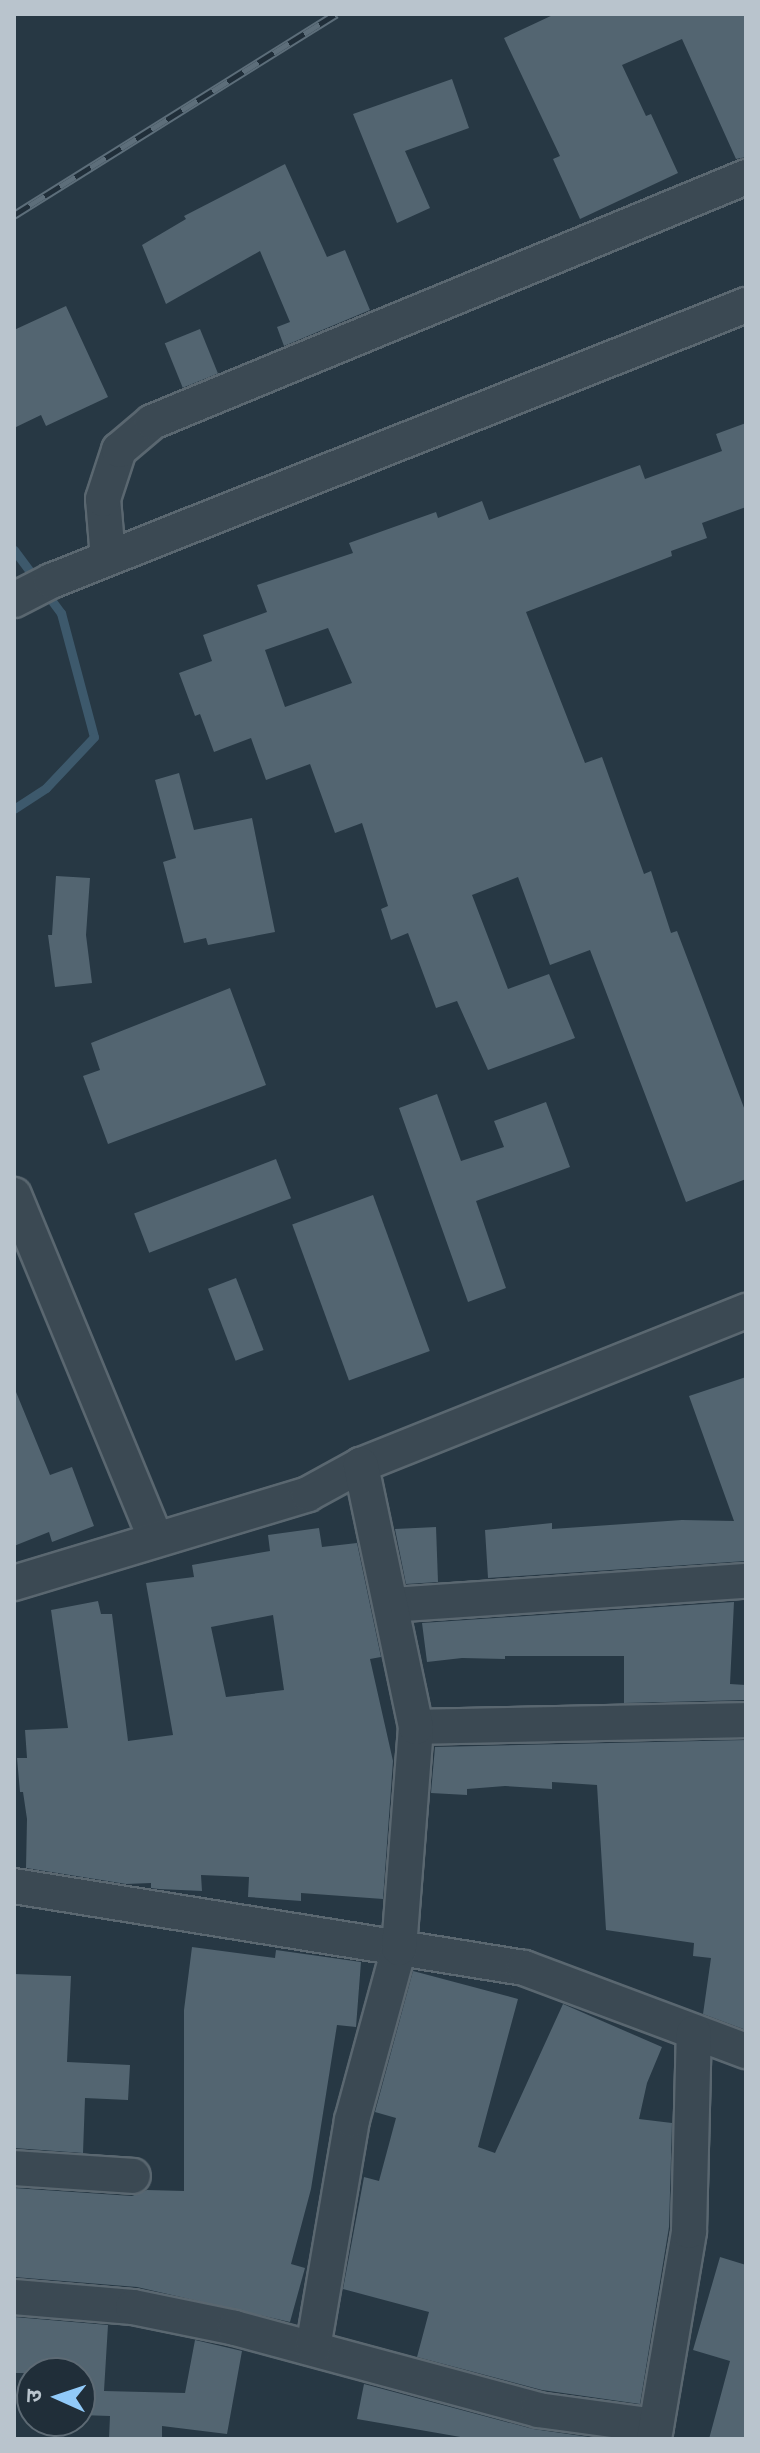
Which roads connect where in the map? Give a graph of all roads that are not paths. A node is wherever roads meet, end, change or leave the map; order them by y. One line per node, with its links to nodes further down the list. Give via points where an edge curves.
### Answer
1 (746, 177): 3 (street, via 152,422 119,450 107,486 103,499)
2 (746, 305): 3 (street)
3 (108, 558): 4 (street)
4 (14, 600)
5 (14, 1195): 8 (street)
6 (746, 1311): 7 (street)
7 (361, 1465): 8 (street, via 308,1494); 11 (street)
8 (156, 1539): 10 (street)
9 (746, 1581): 11 (street)
10 (14, 1583)
11 (391, 1605): 13 (street)
12 (746, 1720): 13 (street)
13 (416, 1727): 15 (street)
14 (14, 1886): 15 (street)
15 (399, 1948): 16 (street, via 524,1968); 21 (street, via 352,2120)
16 (694, 2033): 17 (street); 22 (street, via 689,2231)
17 (746, 2051)
18 (14, 2168): 19 (street)
19 (133, 2176)
20 (14, 2297): 21 (street, via 133,2307)
21 (313, 2348): 22 (street, via 538,2410)
22 (655, 2433)

